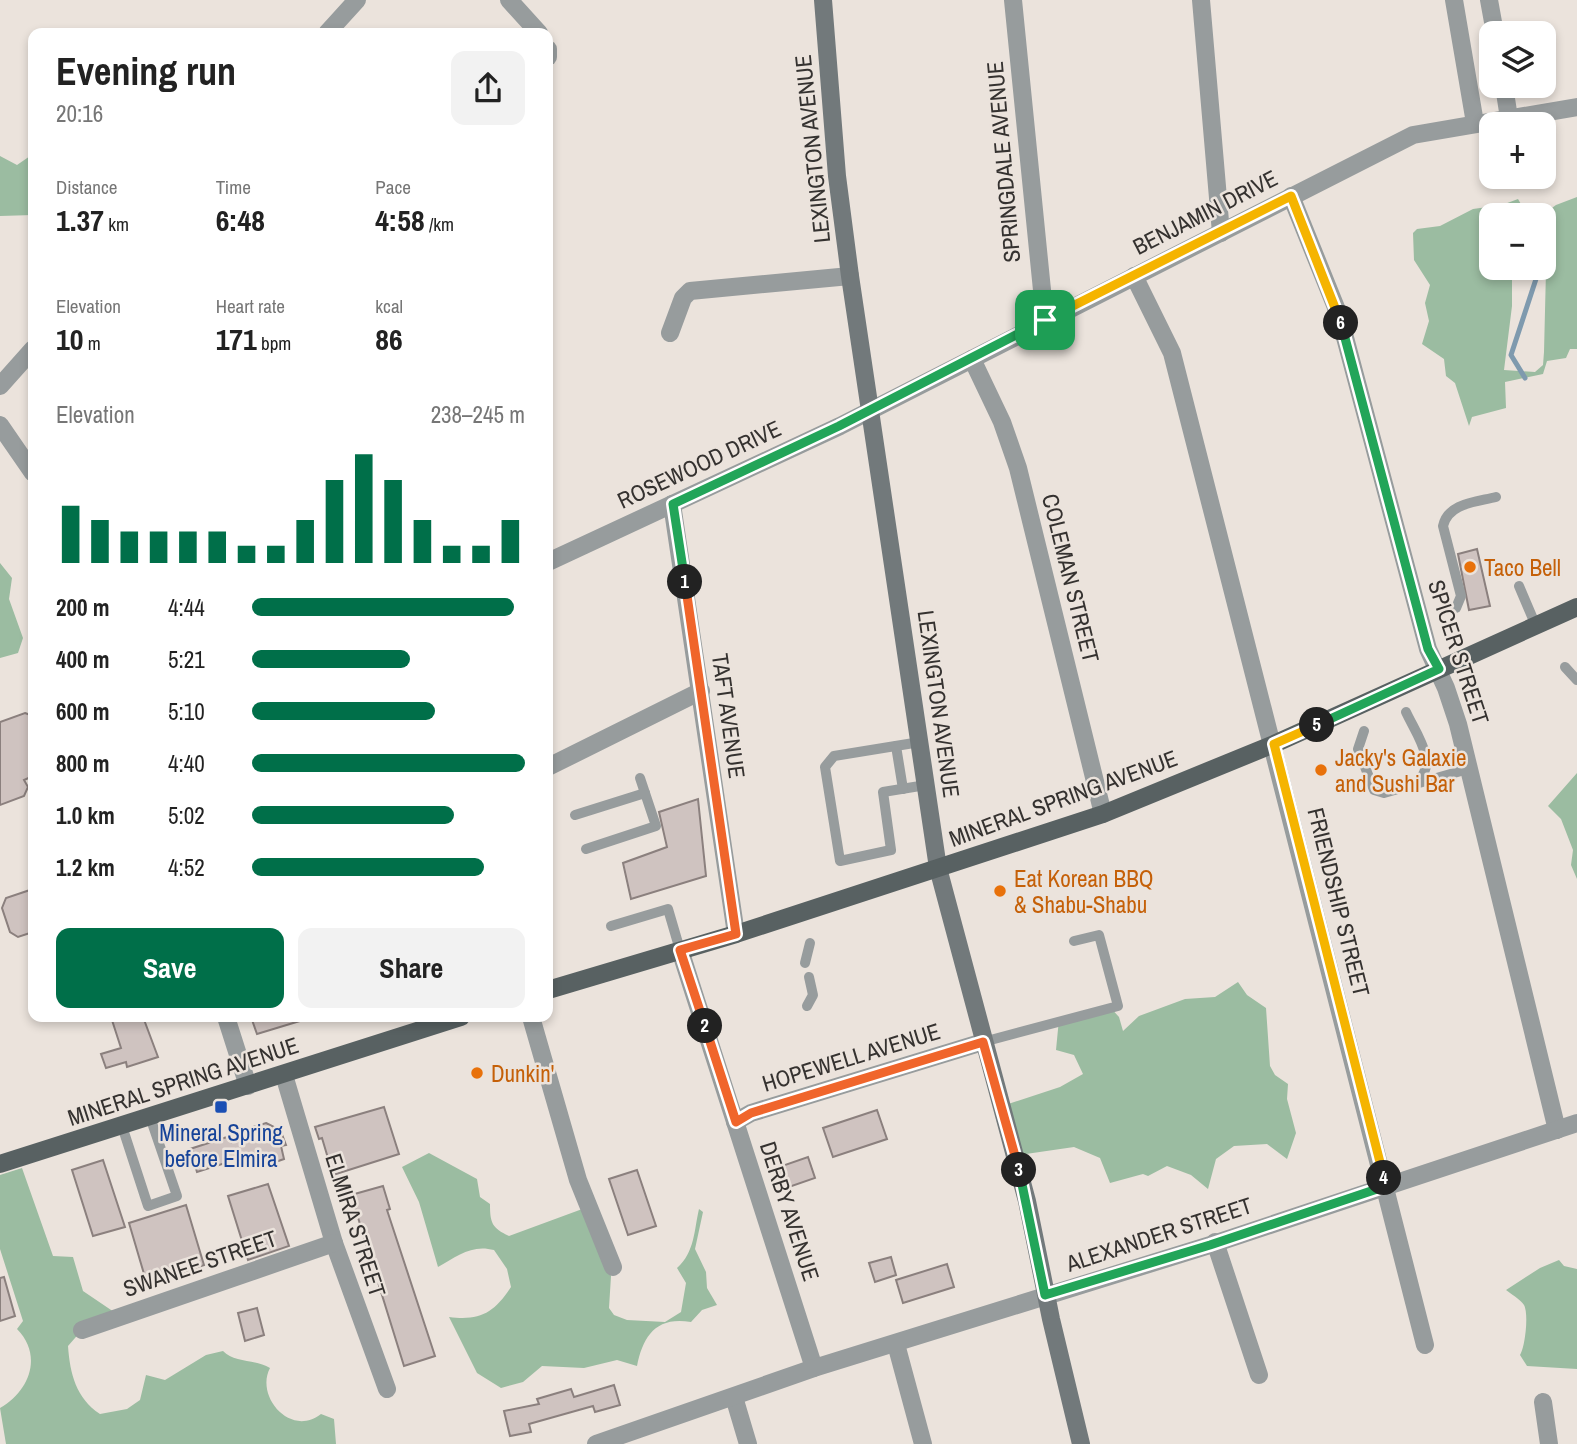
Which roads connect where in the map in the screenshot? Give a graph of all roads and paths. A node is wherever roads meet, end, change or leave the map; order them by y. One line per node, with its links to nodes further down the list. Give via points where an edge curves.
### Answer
1 (357, 0): 9 (street)
2 (509, 0): 10 (street)
3 (823, 0): 17 (street, LEXINGTON AVENUE)
4 (1013, 0): 19 (street, SPRINGDALE AVENUE)
5 (1201, 0): 16 (street)
6 (1454, 0): 14 (street)
7 (1489, 0): 8 (street)
8 (1493, 21)
9 (332, 28)
10 (534, 28)
11 (1577, 107): 12 (street, BENJAMIN DRIVE)
12 (1546, 112)
13 (1479, 122): 14 (street, BENJAMIN DRIVE)
14 (1475, 123): 15 (street, BENJAMIN DRIVE, via 1413,135)
15 (1291, 196): 16 (street, BENJAMIN DRIVE); 35 (street, SPICER STREET, via 1339,315 1428,649)
16 (1220, 233): 18 (street, BENJAMIN DRIVE)
17 (850, 276): 20 (street, via 690,290); 24 (street, LEXINGTON AVENUE)
18 (1134, 276): 19 (street, BENJAMIN DRIVE); 41 (street, FRIENDSHIP STREET, via 1172,353)
19 (1045, 320): 22 (street, BENJAMIN DRIVE)
20 (670, 332)
21 (28, 355): 23 (street)
22 (972, 359): 24 (street, BENJAMIN DRIVE); 50 (street, COLEMAN STREET, via 1018,468)
23 (0, 386)
24 (871, 410): 28 (street, ROSEWOOD DRIVE); 40 (street, LEXINGTON AVENUE)
25 (0, 425): 26 (street)
26 (28, 466)
27 (1496, 497): 32 (lane, via 1452,509 1445,519 1461,596)
28 (673, 504): 29 (street, ROSEWOOD DRIVE); 37 (street, TAFT AVENUE)
29 (553, 560)
30 (1519, 586): 33 (lane)
31 (1577, 607): 33 (main road, MINERAL SPRING AVENUE)
32 (1456, 608)
33 (1536, 626): 35 (main road, MINERAL SPRING AVENUE)
34 (1565, 667): 36 (lane)
35 (1439, 669): 41 (main road, MINERAL SPRING AVENUE); 44 (street, SPICER STREET)
36 (1577, 680)
37 (701, 691): 43 (street); 55 (street, TAFT AVENUE)
38 (1406, 712): 46 (lane, via 1428,761)
39 (1364, 731): 46 (lane, via 1358,749 1374,790 1384,793)
40 (920, 742): 42 (lane); 47 (street, LEXINGTON AVENUE)
41 (1274, 744): 50 (main road, MINERAL SPRING AVENUE); 75 (street, FRIENDSHIP STREET)
42 (896, 746): 48 (lane); 48 (lane, via 834,756 825,767 840,861 891,850 883,792)
43 (553, 765)
44 (1468, 769): 46 (lane); 73 (street, SPICER STREET)
45 (640, 778): 49 (lane)
46 (1417, 783)
47 (926, 785): 48 (lane); 53 (street, LEXINGTON AVENUE)
48 (903, 789)
49 (645, 793): 51 (lane); 52 (lane, via 656,826)
50 (1103, 814): 53 (main road, MINERAL SPRING AVENUE)
51 (575, 815)
52 (586, 849)
53 (939, 868): 55 (main road, MINERAL SPRING AVENUE); 66 (street, LEXINGTON AVENUE)
54 (611, 926): 58 (lane, via 668,909)
55 (736, 934): 58 (main road, MINERAL SPRING AVENUE)
56 (1074, 941): 66 (lane, via 1099,935 1118,1006)
57 (810, 943): 59 (lane)
58 (680, 950): 61 (main road, MINERAL SPRING AVENUE); 70 (street, DERBY AVENUE)
59 (805, 963)
60 (809, 977): 62 (lane, via 813,995)
61 (553, 988)
62 (807, 1006)
63 (228, 1022): 68 (street)
64 (446, 1022): 67 (main road, MINERAL SPRING AVENUE)
65 (532, 1022): 78 (street, via 578,1180)
66 (983, 1042): 70 (street, HOPEWELL AVENUE, via 751,1113); 79 (street, LEXINGTON AVENUE, via 1019,1169)
67 (284, 1075): 68 (main road, MINERAL SPRING AVENUE); 77 (street, ELMIRA STREET)
68 (248, 1086): 69 (main road, MINERAL SPRING AVENUE)
69 (150, 1116): 72 (main road, MINERAL SPRING AVENUE); 72 (lane, via 177,1196 148,1206)
70 (736, 1122): 83 (street, DERBY AVENUE)
71 (1577, 1123): 73 (street, ALEXANDER STREET)
72 (122, 1126): 74 (main road, MINERAL SPRING AVENUE)
73 (1557, 1130): 75 (street, ALEXANDER STREET)
74 (0, 1164)
75 (1386, 1186): 76 (street, ALEXANDER STREET); 82 (street, FRIENDSHIP STREET)
76 (1215, 1242): 79 (street, ALEXANDER STREET); 84 (street)
77 (334, 1243): 80 (street, SWANEE STREET); 85 (street, ELMIRA STREET)
78 (613, 1267)
79 (1045, 1295): 81 (street, ALEXANDER STREET); 91 (street, LEXINGTON AVENUE)
80 (82, 1331)
81 (896, 1344): 83 (street, ALEXANDER STREET); 90 (street)
82 (1425, 1345)
83 (814, 1367): 86 (street, ALEXANDER STREET)
84 (1259, 1375)
85 (387, 1389)
86 (734, 1397): 88 (street, ALEXANDER STREET); 89 (street)
87 (1543, 1402): 92 (street)
88 (596, 1444)
89 (748, 1444)
90 (923, 1444)
91 (1081, 1444)
92 (1549, 1444)

